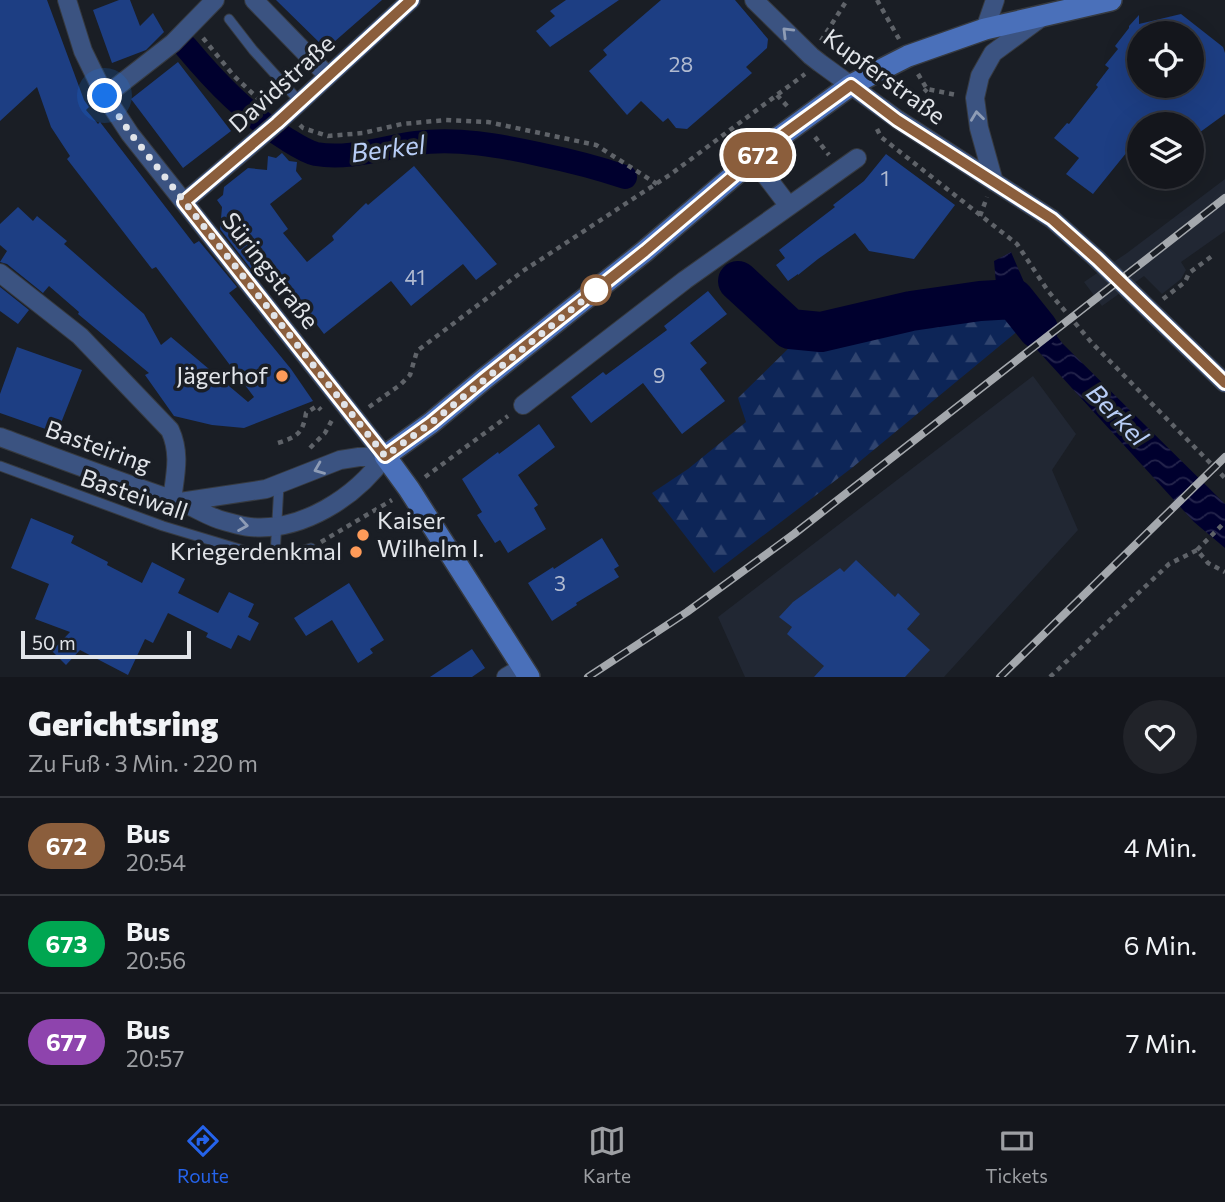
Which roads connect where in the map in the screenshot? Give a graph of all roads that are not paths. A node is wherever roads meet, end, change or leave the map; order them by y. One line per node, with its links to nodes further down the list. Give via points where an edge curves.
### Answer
1 (67, 0): 13 (street, Süringstraße, via 83,51)
2 (215, 0): 13 (street, via 173,43)
3 (254, 0): 11 (street)
4 (411, 0): 11 (street, Davidstraße)
5 (754, 0): 12 (street, Kupferstraße, one-way to 5, via 816,60)
6 (995, 0): 10 (street)
7 (1111, 0): 8 (street)
8 (1044, 15): 10 (street); 17 (street, Kupferstraße, one-way to 8, via 975,98 980,76 993,53)
9 (229, 19): 14 (lane, via 253,50)
10 (985, 29): 12 (street, via 908,56)
11 (328, 76): 14 (street, Davidstraße)
12 (851, 85): 16 (street); 17 (street, Kupferstraße)
13 (105, 96): 18 (street, Süringstraße)
14 (282, 118): 18 (street, Davidstraße)
15 (857, 158): 19 (street)
16 (753, 159): 19 (street); 24 (street, via 645,251)
17 (994, 182): 21 (street, Kupferstraße, via 1052,219)
18 (184, 202): 24 (street, Süringstraße)
19 (788, 205): 22 (street)
20 (0, 273): 27 (street, via 80,336 170,430 177,452)
21 (1225, 383)
22 (523, 405)
23 (0, 437): 27 (street, Basteiring)
24 (385, 456): 26 (street, Basteiring, one-way to 26, via 340,460); 28 (street, Basteiring, via 343,499 291,524); 31 (street)
25 (0, 466): 30 (lane, Basteiwall, via 163,526 253,553)
26 (279, 485): 27 (street, Basteiring); 28 (lane)
27 (176, 501): 28 (street, Basteiring, one-way to 28, via 220,521)
28 (276, 526): 30 (lane)
29 (311, 548): 30 (lane, Basteiwall)
30 (275, 555)
31 (519, 674)

